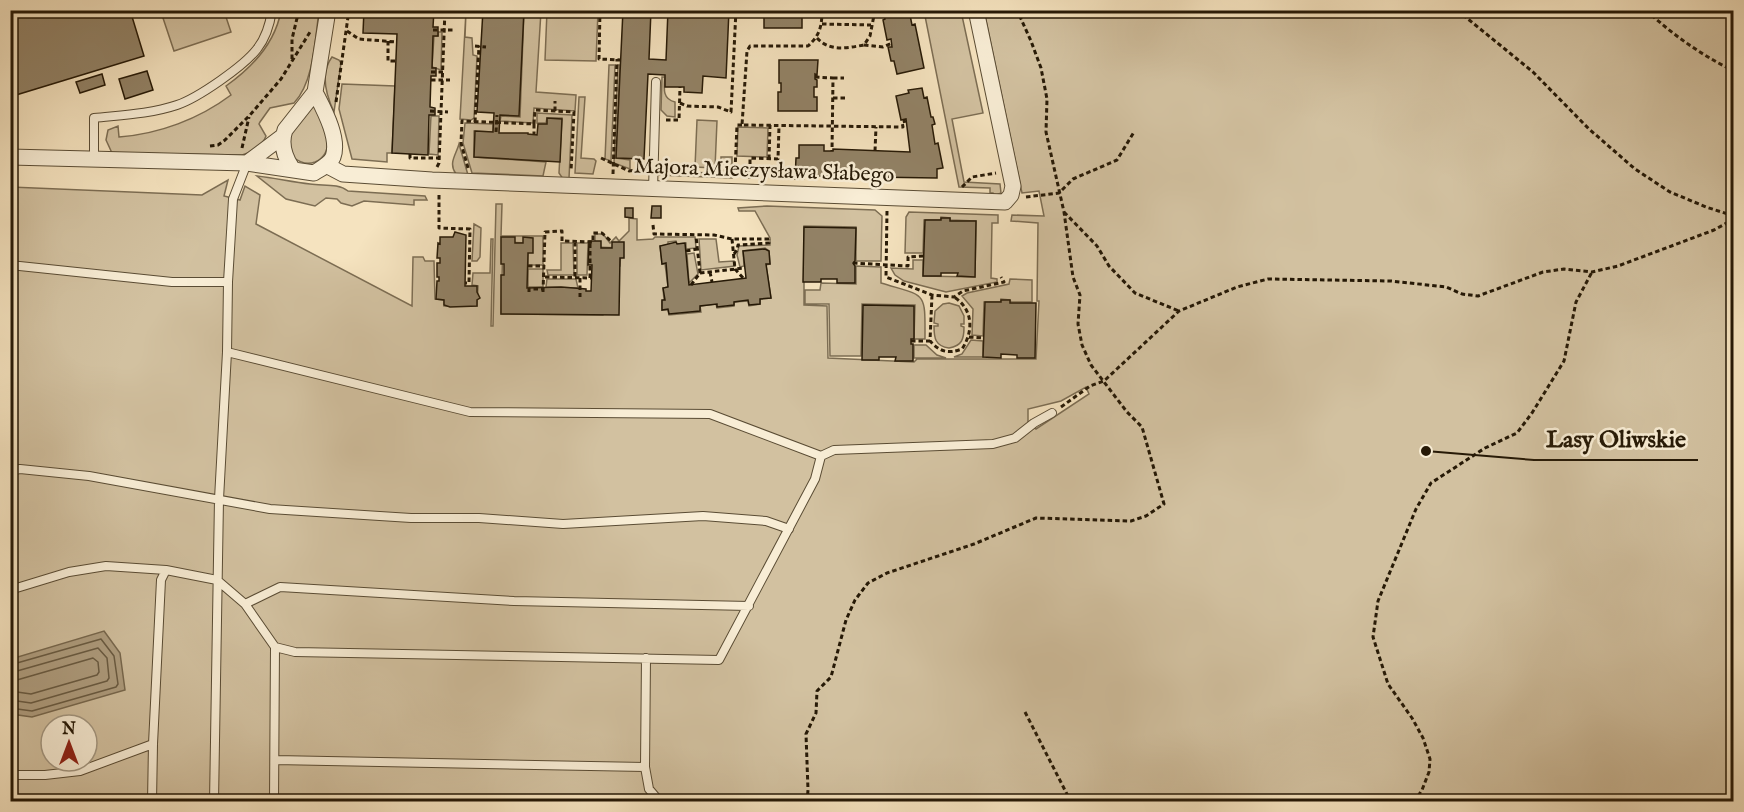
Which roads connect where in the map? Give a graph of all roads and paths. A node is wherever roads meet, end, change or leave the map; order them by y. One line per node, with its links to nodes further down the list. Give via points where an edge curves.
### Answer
1 (272, 10): 73 (lane, via 257,50 197,95 178,105 144,113 94,118)
2 (299, 10): 29 (path)
3 (328, 10): 42 (street)
4 (349, 10): 22 (path)
5 (446, 10): 20 (path)
6 (600, 10): 78 (path, via 599,59 619,59)
7 (736, 10): 46 (path, via 731,112)
8 (822, 10): 16 (path)
9 (874, 10): 18 (path)
10 (976, 10): 93 (street)
11 (1017, 10): 91 (path, via 1041,68 1047,99 1046,132)
12 (1457, 10): 15 (path)
13 (1477, 10): 15 (path)
14 (1646, 10): 31 (path, via 1706,57)
15 (1465, 17): 96 (path, via 1533,72 1635,169 1670,192)
16 (822, 24): 18 (path); 23 (path)
17 (314, 25): 29 (path)
18 (872, 25): 27 (path)
19 (433, 30): 20 (path)
20 (445, 30): 21 (path); 33 (path)
21 (453, 30)
22 (346, 31): 24 (path, via 358,39); 47 (path)
23 (817, 38): 27 (path, via 829,47); 59 (path, via 808,46 750,46)
24 (388, 41): 25 (path); 30 (path, via 388,61)
25 (397, 42)
26 (892, 43): 27 (path, via 883,47)
27 (864, 45)
28 (486, 46): 56 (path, via 477,46)
29 (292, 61): 52 (path)
30 (396, 62)
31 (1734, 71)
32 (431, 72): 33 (path)
33 (443, 72): 38 (path)
34 (815, 77): 35 (path)
35 (833, 78): 36 (path); 43 (path)
36 (844, 78)
37 (431, 80): 38 (path)
38 (443, 80): 39 (path); 50 (path)
39 (450, 80)
40 (656, 82): 54 (lane)
41 (680, 87): 46 (path)
42 (315, 92): 67 (street); 79 (street, via 329,120 333,143 333,157)
43 (833, 98): 44 (path); 62 (path)
44 (848, 98)
45 (555, 101): 49 (path)
46 (680, 103): 54 (path, via 679,120)
47 (336, 107)
48 (430, 111): 50 (path)
49 (555, 111): 58 (path, via 535,110); 86 (path, via 574,112)
50 (441, 112): 51 (path); 74 (path)
51 (448, 112)
52 (250, 115): 68 (path, via 225,140); 77 (path, via 242,146)
53 (497, 115): 57 (path)
54 (655, 119): 89 (lane)
55 (906, 121): 63 (path, via 902,122 903,127)
56 (475, 122): 57 (path); 85 (path, via 462,121 461,143)
57 (496, 123): 58 (path); 64 (path)
58 (534, 124): 66 (path)
59 (742, 125): 60 (path); 83 (path, via 737,125 735,171)
60 (770, 125): 61 (path); 76 (path)
61 (779, 126): 62 (path); 76 (path, via 778,159)
62 (832, 127): 63 (path); 69 (path)
63 (876, 127): 70 (path)
64 (496, 132)
65 (1134, 132): 91 (path, via 1117,160 1073,179)
66 (534, 135)
67 (283, 136): 77 (street); 80 (street, via 284,154)
68 (206, 147)
69 (831, 150)
70 (875, 152)
71 (410, 154): 74 (path, via 410,158)
72 (10, 157): 73 (street)
73 (94, 158): 77 (street)
74 (440, 158): 81 (path)
75 (601, 158): 78 (path)
76 (769, 159): 83 (path, via 750,158)
77 (244, 163): 80 (street); 123 (lane, via 233,199)
78 (612, 163): 82 (path); 88 (path)
79 (326, 165): 80 (street, via 314,173); 89 (street, Majora Mieczysława Słabego, via 353,176)
80 (292, 168)
81 (434, 170)
82 (634, 171)
83 (750, 171): 87 (path)
84 (997, 173): 90 (path, via 972,177)
85 (470, 176)
86 (571, 176)
87 (750, 177)
88 (613, 179)
89 (653, 190): 93 (street, Majora Mieczysława Słabego, via 993,202 1005,202)
90 (958, 190)
91 (1059, 193): 93 (path, via 1024,198); 95 (path)
92 (439, 195): 98 (path, via 439,228)
93 (1011, 195)
94 (887, 208): 111 (path)
95 (1064, 212): 131 (path, via 1135,293); 137 (path, via 1073,277 1080,295 1078,324 1082,345)
96 (1734, 218): 117 (path, via 1714,230)
97 (653, 225): 100 (path, via 654,234)
98 (457, 229): 99 (path); 125 (path, via 470,229 469,283)
99 (457, 234)
100 (696, 236): 101 (path); 105 (path)
101 (732, 239): 107 (path); 107 (path, via 769,239 769,243 738,245)
102 (611, 241): 104 (path, via 602,233 593,233)
103 (575, 242): 104 (path); 113 (path, via 562,241 562,231 545,232); 121 (path)
104 (590, 242): 121 (path, via 591,278)
105 (697, 249): 106 (path); 118 (path)
106 (686, 251)
107 (734, 254): 115 (path)
108 (924, 256): 111 (path, via 908,257 908,266)
109 (853, 263): 111 (path)
110 (10, 265): 123 (lane, via 172,282)
111 (886, 265): 128 (path, via 886,277)
112 (528, 266): 113 (path)
113 (545, 266): 119 (path)
114 (745, 268): 115 (path)
115 (735, 269): 116 (path); 122 (path)
116 (710, 272): 118 (path); 124 (path)
117 (1592, 272): 131 (path, via 1544,272 1478,296 1446,287 1391,281 1268,279 1237,286); 161 (path, via 1576,302 1564,361 1532,413 1517,433 1485,447 1431,483 1416,509 1378,601 1373,637 1388,684 1412,718 1430,759 1429,772)
118 (700, 273): 126 (path)
119 (545, 277): 121 (path); 127 (path, via 543,291)
120 (1001, 277): 130 (path, via 1004,282 963,291)
121 (577, 278): 129 (path)
122 (744, 279)
123 (228, 282): 136 (lane)
124 (712, 282)
125 (465, 283)
126 (691, 285)
127 (529, 292)
128 (932, 295): 130 (path); 135 (path)
129 (580, 297)
130 (954, 297): 132 (path, via 967,309)
131 (1179, 312): 137 (path)
132 (969, 338): 133 (path); 135 (path, via 962,349 951,353 939,350)
133 (984, 338)
134 (911, 341): 135 (path)
135 (930, 341)
136 (227, 352): 139 (lane, via 470,412 710,414); 141 (lane)
137 (1104, 381): 138 (path, via 1090,386); 159 (path, via 1142,427 1164,504 1131,521 1036,518 868,583 846,620 831,678 817,691 816,713 806,734)
138 (1052, 413): 139 (lane, via 1015,438 993,444 834,450)
139 (821, 456): 142 (lane)
140 (10, 471): 141 (lane, via 89,476)
141 (219, 499): 142 (lane, via 270,509 411,518 563,524 703,516 766,521); 144 (lane)
142 (789, 529): 147 (lane)
143 (166, 570): 144 (lane); 145 (lane, via 106,566 69,572); 151 (lane, via 161,580)
144 (217, 580): 146 (lane); 156 (lane)
145 (10, 590)
146 (245, 604): 147 (lane, via 280,587 514,601); 148 (lane)
147 (749, 606): 149 (lane, via 719,660)
148 (275, 647): 149 (lane, via 295,652); 152 (lane)
149 (646, 658): 153 (lane)
150 (1025, 712): 160 (path)
151 (153, 744): 154 (lane, via 80,771); 155 (lane)
152 (275, 760): 153 (lane); 157 (lane)
153 (645, 767): 158 (lane, via 649,789)
154 (10, 775)
155 (152, 801)
156 (214, 801)
157 (274, 801)
158 (660, 801)
159 (807, 801)
160 (1071, 801)
161 (1414, 801)

